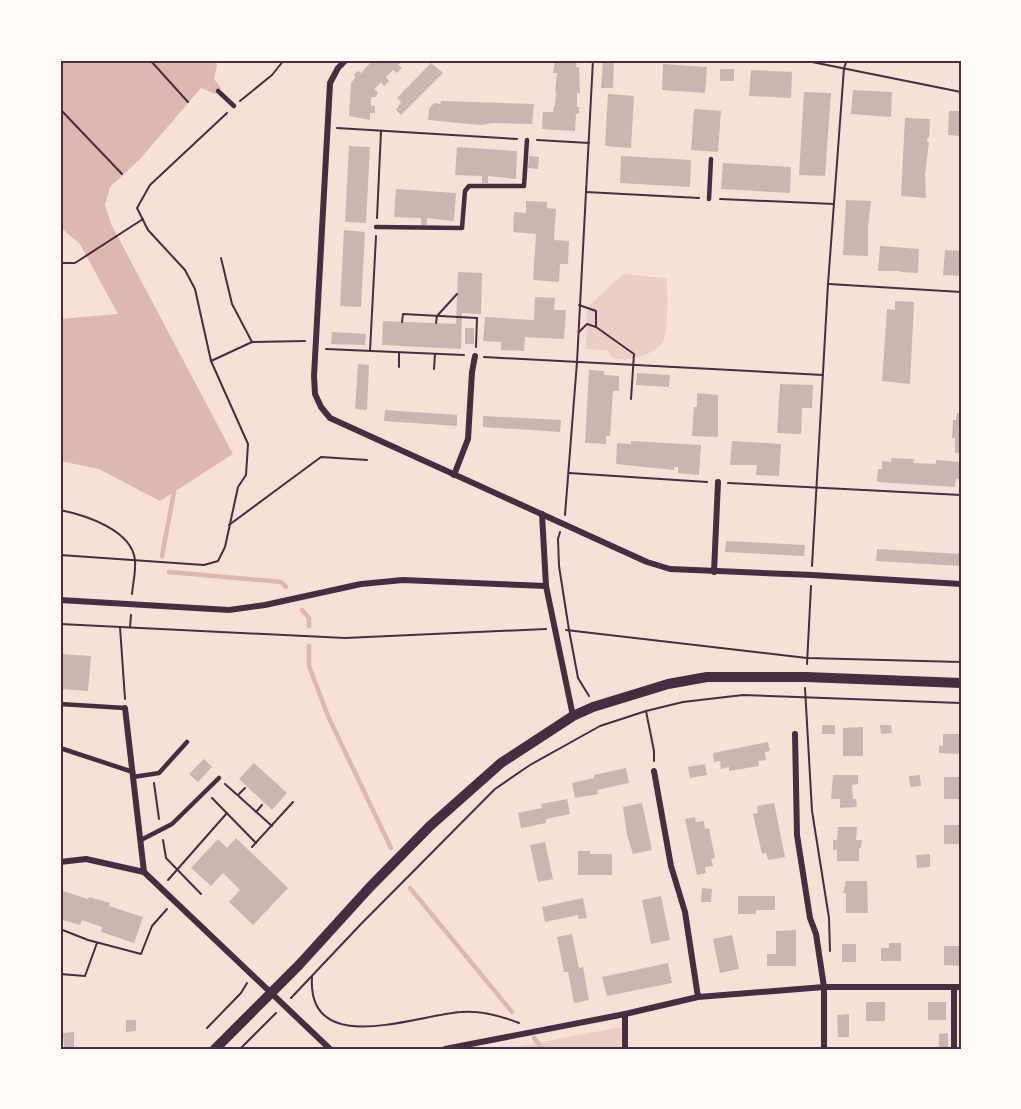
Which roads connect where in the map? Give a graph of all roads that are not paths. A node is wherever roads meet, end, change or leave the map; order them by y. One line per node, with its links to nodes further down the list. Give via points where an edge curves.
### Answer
1 (346, 60): 9 (street, via 330,83 315,394 330,418)
2 (218, 91): 3 (lane)
3 (234, 106)
4 (526, 140): 7 (lane, via 524,186 469,186 465,191 462,228)
5 (711, 159): 6 (lane)
6 (709, 198)
7 (376, 227)
8 (475, 356): 9 (street, via 468,439)
9 (454, 475): 11 (street)
10 (718, 482): 12 (street)
11 (542, 514): 12 (street, via 647,562 670,569); 14 (street)
12 (714, 572): 13 (street)
13 (961, 584)
14 (546, 586): 15 (street, via 403,580 361,584 229,610); 19 (street)
15 (60, 600)
16 (961, 683): 19 (street, via 707,678 668,684)
17 (60, 704): 18 (lane)
18 (125, 708): 24 (street)
19 (573, 716): 31 (street, via 501,763 430,826)
20 (795, 734): 29 (street, via 797,835)
21 (187, 742): 24 (lane, via 159,773)
22 (60, 748): 24 (lane)
23 (654, 771): 32 (street, via 671,866 685,912)
24 (133, 774): 26 (street)
25 (219, 778): 26 (lane, via 172,824)
26 (141, 840): 28 (street)
27 (60, 862): 28 (street, via 86,859)
28 (144, 872): 31 (street)
29 (824, 987): 30 (street); 32 (street); 38 (street)
30 (958, 987): 39 (street)
31 (272, 992): 34 (street); 35 (street)
32 (698, 997): 33 (street)
33 (625, 1014): 36 (street); 37 (street)
34 (215, 1049)
35 (330, 1049)
36 (445, 1049)
37 (625, 1049)
38 (824, 1049)
39 (954, 1049)

